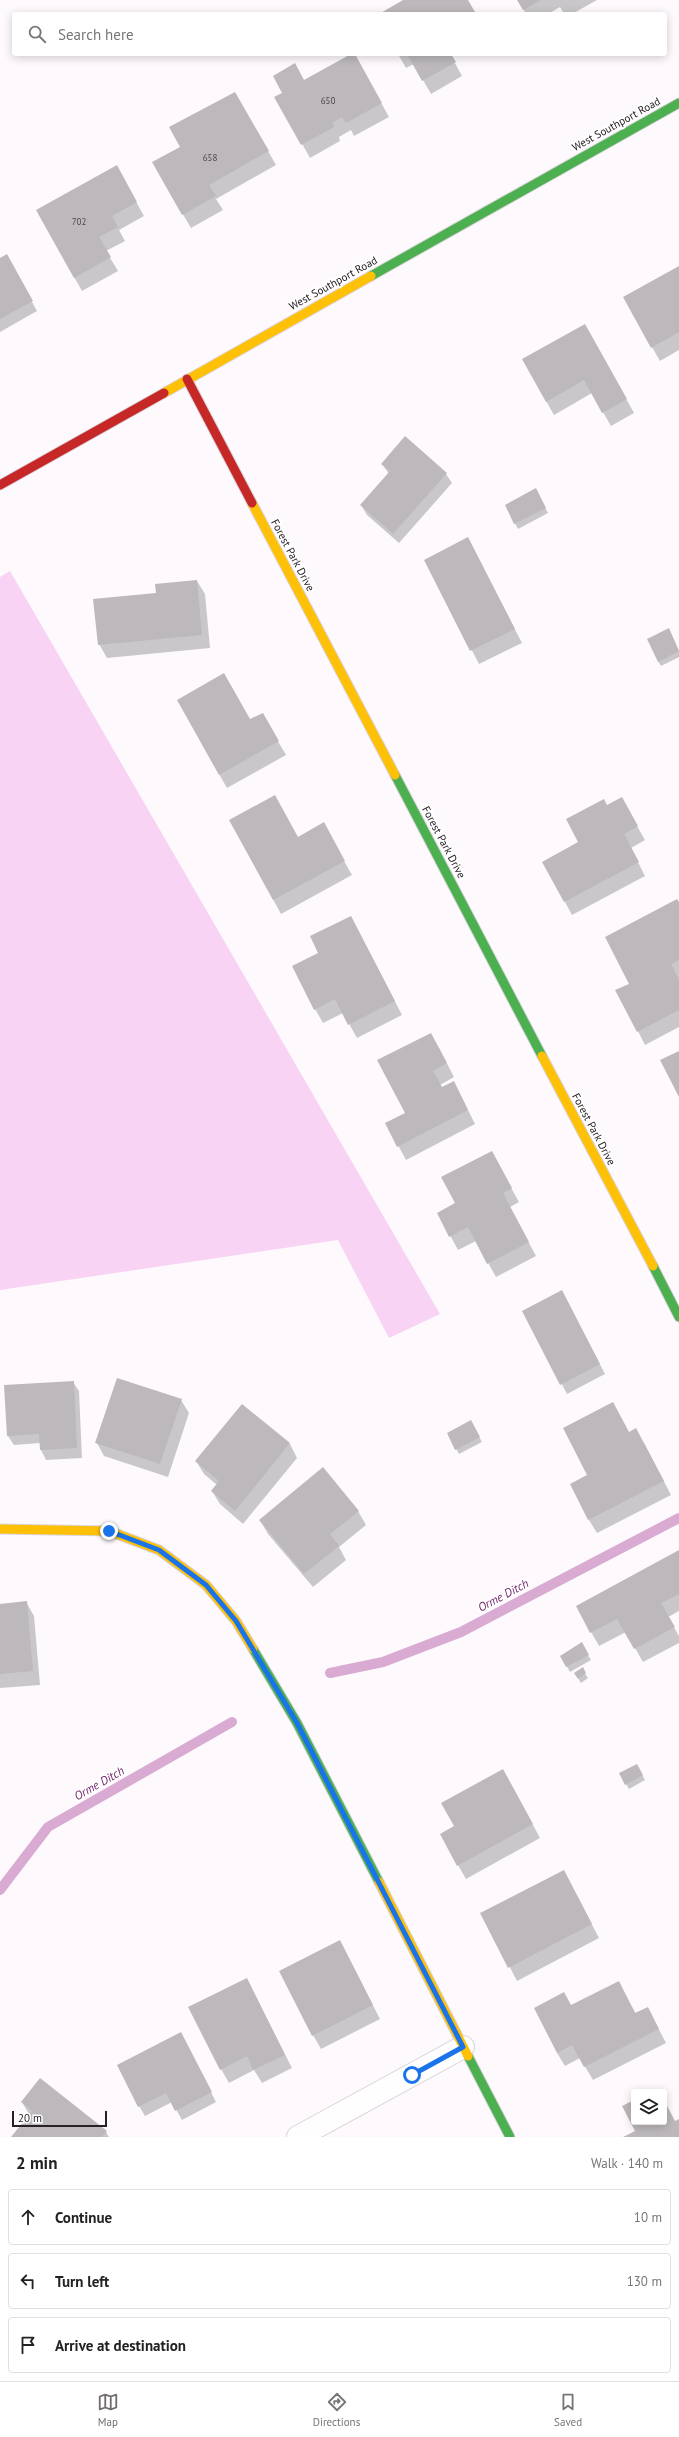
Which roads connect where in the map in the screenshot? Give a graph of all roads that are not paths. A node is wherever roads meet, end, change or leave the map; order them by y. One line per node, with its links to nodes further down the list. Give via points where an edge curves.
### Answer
1 (679, 102): 2 (street, West Southport Road)
2 (187, 379): 3 (street, West Southport Road); 4 (street, Forest Park Drive)
3 (0, 485)
4 (679, 1317)
5 (0, 1528): 6 (street, via 109,1531 159,1550 206,1585 236,1621 297,1723)
6 (463, 2047): 7 (street); 8 (street)
7 (298, 2137)
8 (510, 2137)

